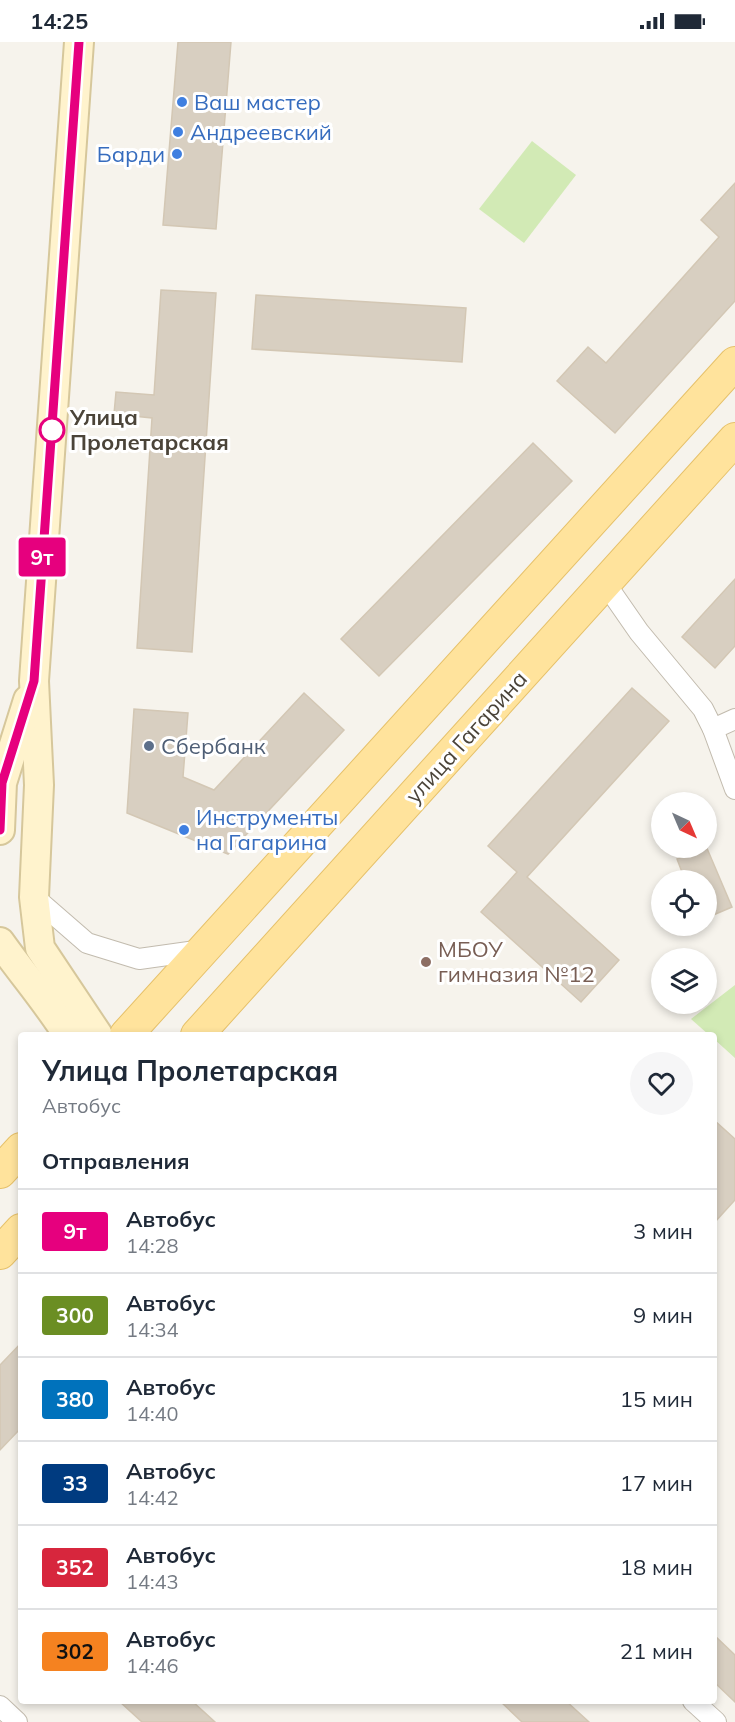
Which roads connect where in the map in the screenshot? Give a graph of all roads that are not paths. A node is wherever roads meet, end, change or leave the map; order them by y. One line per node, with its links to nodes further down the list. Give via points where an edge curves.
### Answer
1 (79, 42): 6 (main road)
2 (735, 363): 4 (main road)
3 (735, 439): 5 (main road, улица Гагарина)
4 (584, 529): 5 (main road, via 586,560); 13 (main road)
5 (605, 584): 8 (street, via 703,709); 19 (main road, улица Гагарина)
6 (34, 681): 10 (main road, via 2,783); 11 (main road, via 39,785)
7 (735, 719): 8 (street)
8 (713, 729): 9 (street)
9 (735, 789)
10 (0, 830)
11 (34, 897): 13 (street, via 87,943 140,959); 17 (main road, via 40,948)
12 (0, 942): 14 (main road)
13 (203, 950): 18 (main road)
14 (52, 1010): 15 (main road); 16 (main road)
15 (66, 1032)
16 (82, 1032)
17 (96, 1032)
18 (129, 1032)
19 (200, 1032)
20 (18, 1152): 21 (main road)
21 (0, 1172)
22 (18, 1233): 23 (main road)
23 (0, 1253)
24 (696, 1704): 27 (street)
25 (0, 1706): 26 (street)
26 (17, 1722)
27 (716, 1722)

